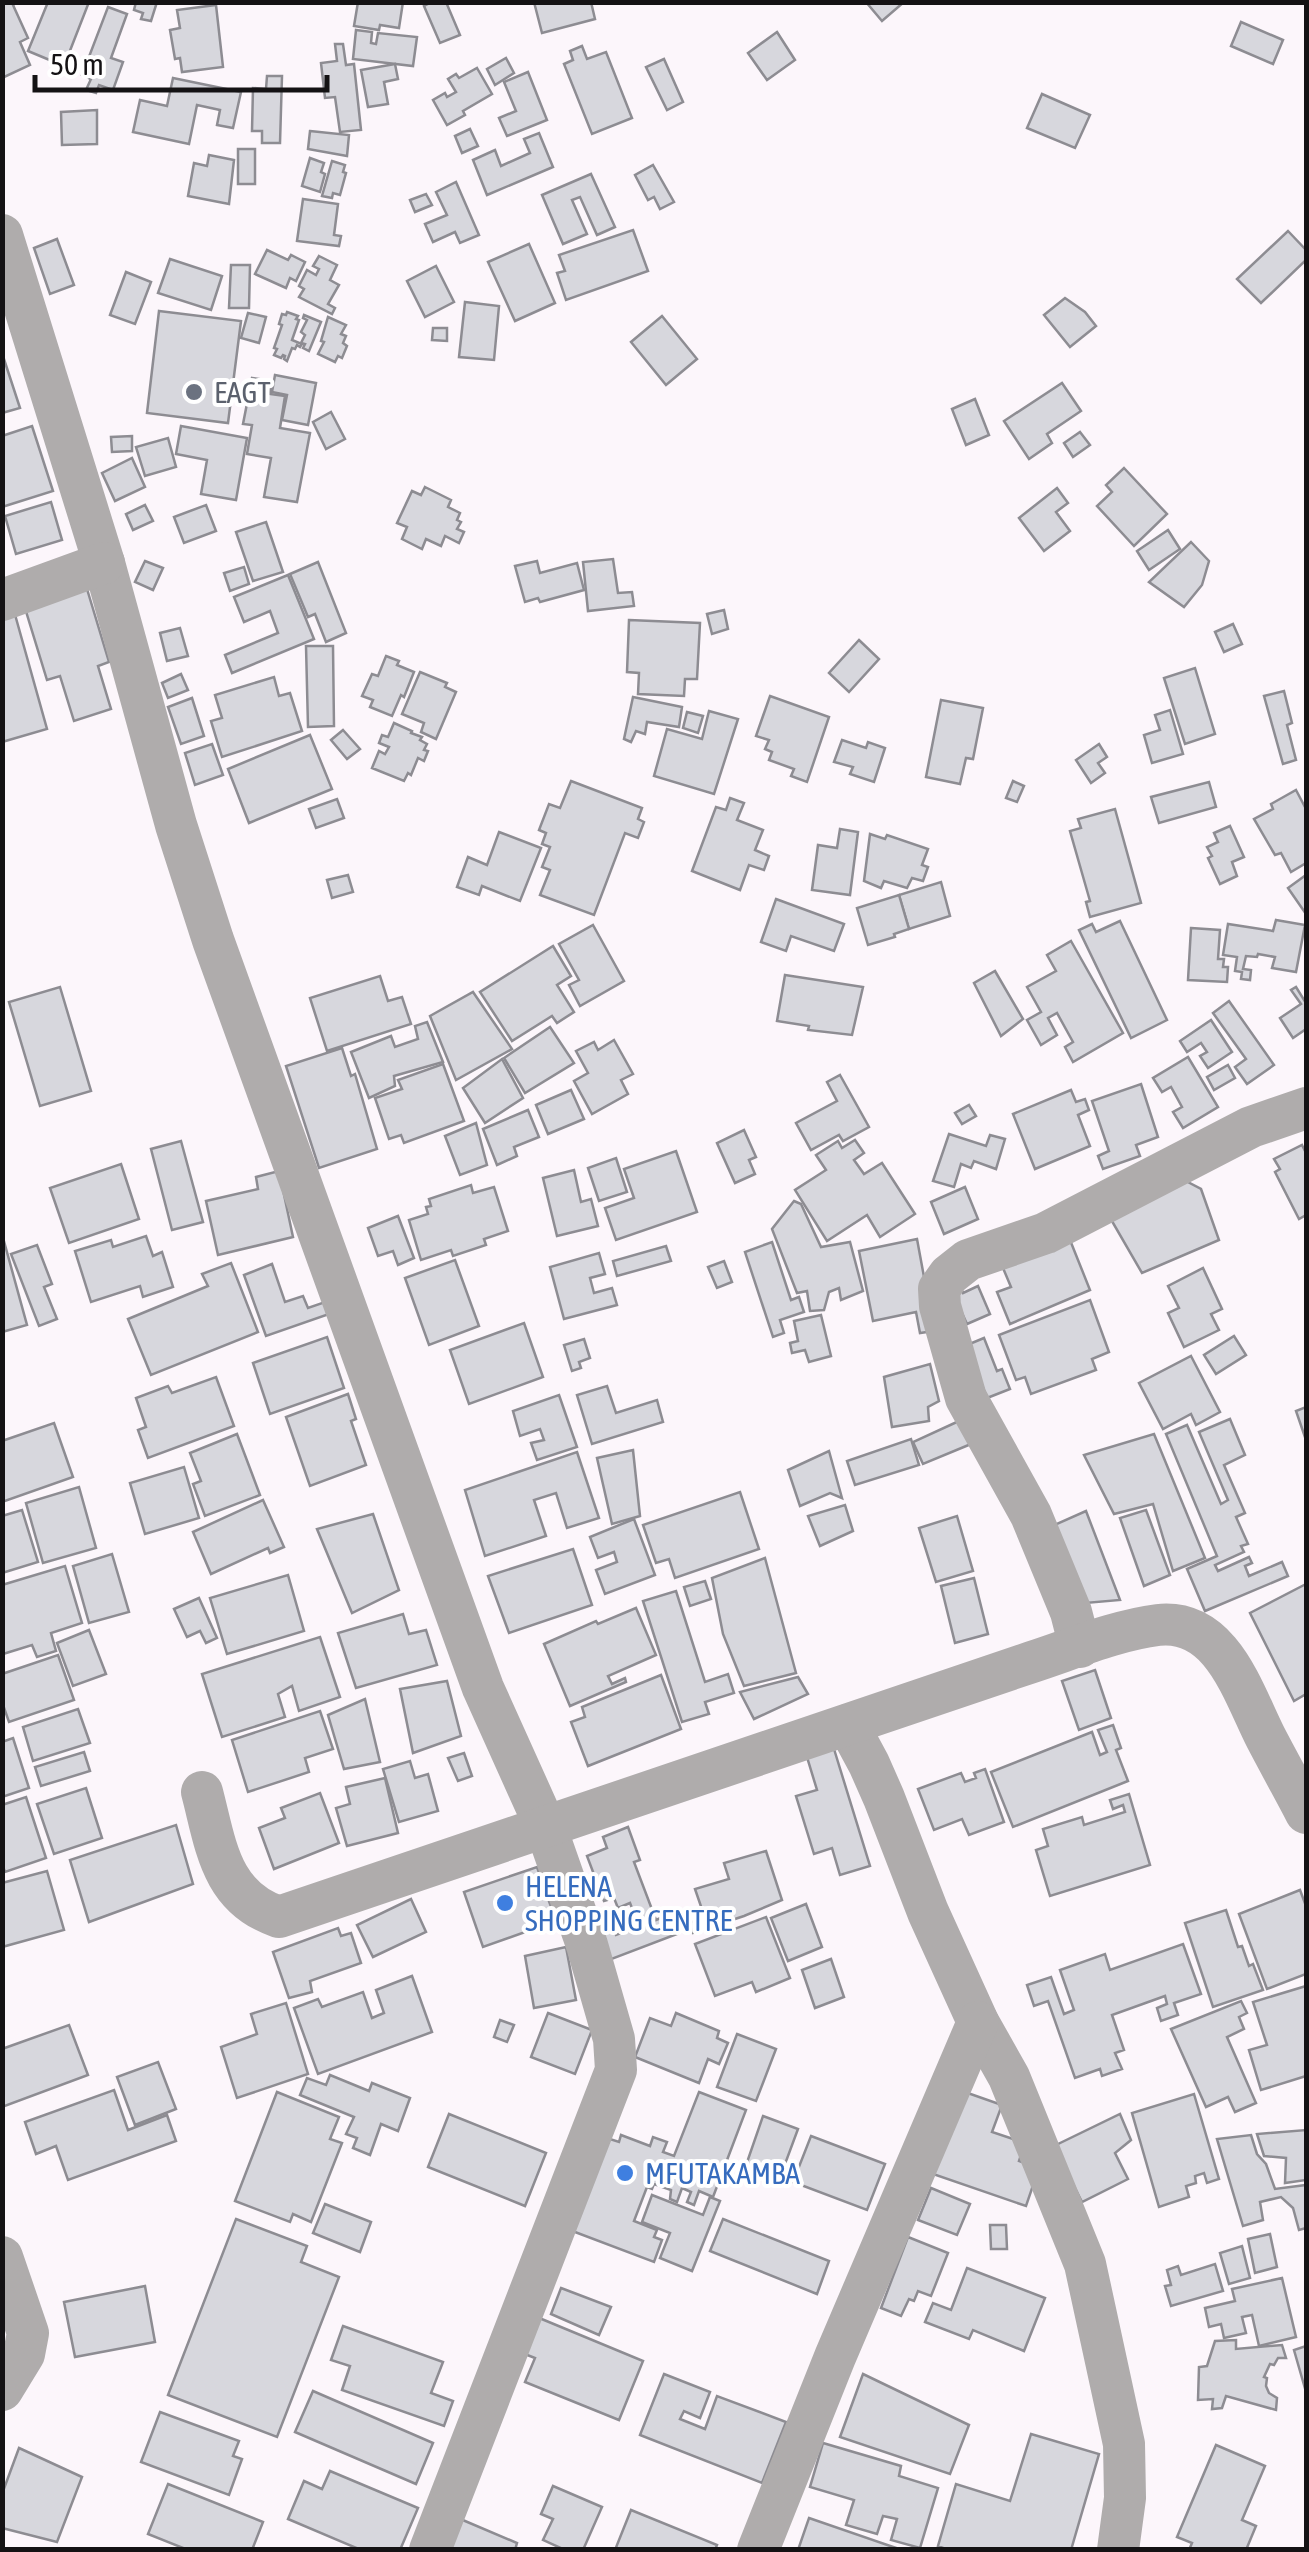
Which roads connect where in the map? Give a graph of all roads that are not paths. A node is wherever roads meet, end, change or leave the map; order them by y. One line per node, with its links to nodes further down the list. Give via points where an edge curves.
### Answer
1 (2, 235): 2 (street)
2 (104, 563): 3 (street); 9 (street, via 220,958 483,1688)
3 (2, 600)
4 (1306, 1108): 5 (street, via 1251,1127 1046,1233 968,1260 939,1289 966,1398 1031,1514)
5 (1080, 1647): 6 (street); 8 (street, via 1162,1624 1194,1630 1231,1666)
6 (848, 1726): 9 (street); 10 (street)
7 (202, 1792): 9 (street, via 222,1865 239,1894 279,1917)
8 (1306, 1813)
9 (546, 1828): 13 (street, via 587,1945 614,2039 616,2070)
10 (978, 2022): 14 (street); 15 (street, via 1009,2077 1085,2264 1124,2444)
11 (2, 2257): 12 (street, via 28,2332 24,2354)
12 (2, 2390)
13 (430, 2550)
14 (758, 2550)
15 (1118, 2550)

